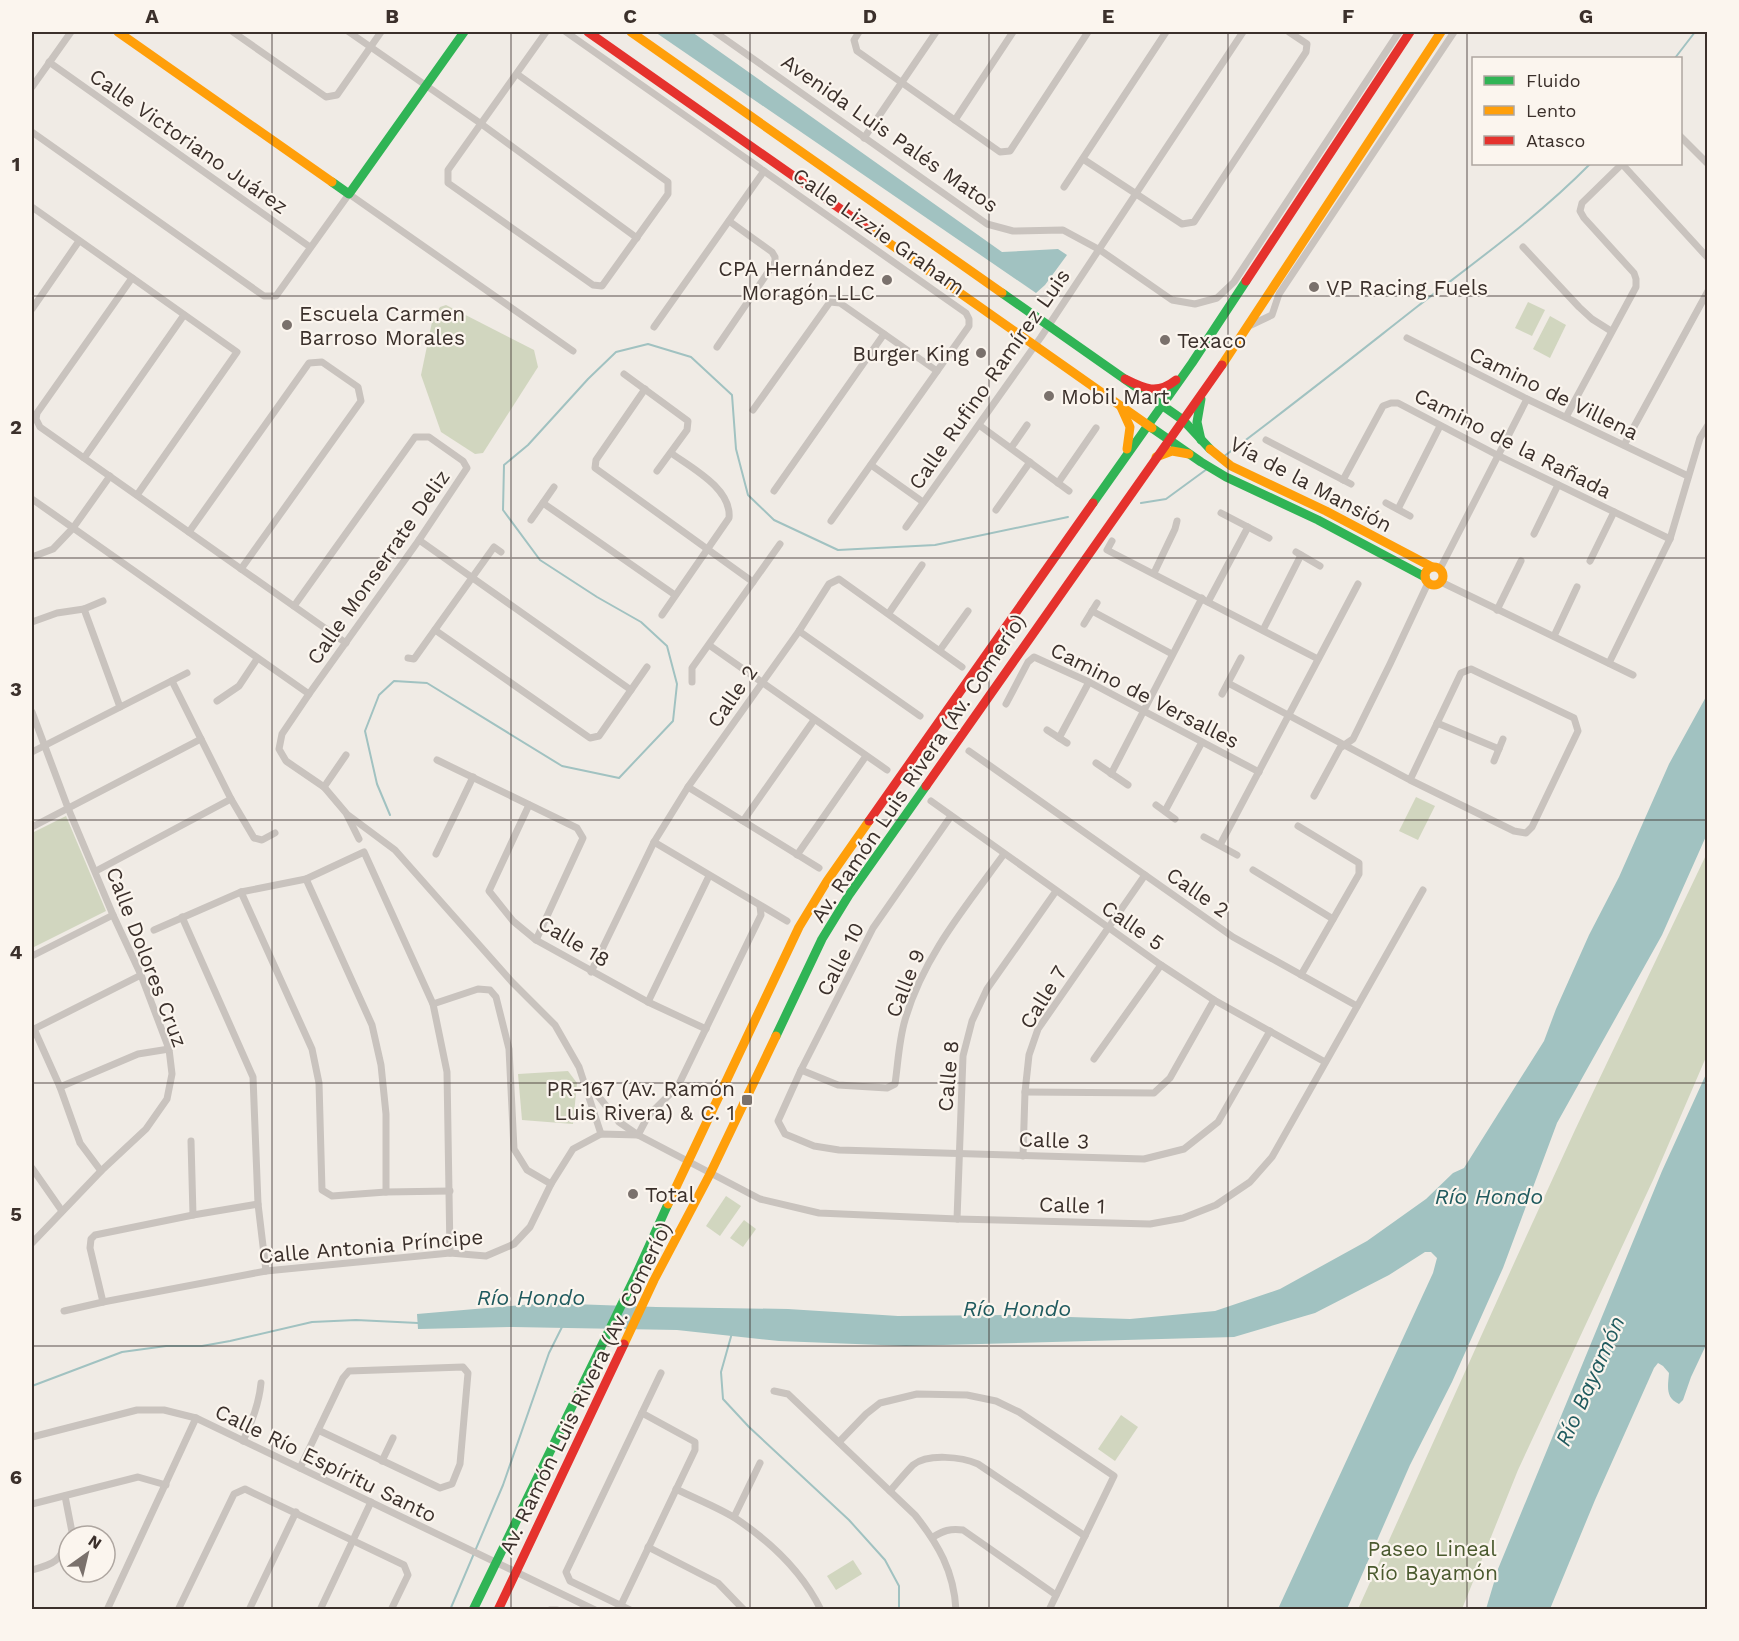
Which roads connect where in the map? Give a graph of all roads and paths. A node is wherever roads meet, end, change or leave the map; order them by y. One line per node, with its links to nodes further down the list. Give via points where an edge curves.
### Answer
1 (70, 32): 24 (street)
2 (118, 32): 40 (main road)
3 (233, 32): 23 (street, via 326,97 337,95)
4 (349, 32): 23 (street)
5 (381, 32): 23 (street)
6 (464, 32): 27 (main road)
7 (546, 32): 25 (street)
8 (566, 32): 38 (street, Calle Lizzie Graham)
9 (588, 32): 60 (main road, Vía de la Mansión)
10 (631, 32): 54 (main road)
11 (715, 32): 32 (street, Avenida Luis Palés Matos)
12 (860, 32): 26 (street, via 854,40 857,51)
13 (936, 32): 26 (street)
14 (1013, 32): 29 (street)
15 (1088, 32): 29 (street, via 1010,151 1000,152)
16 (1166, 32): 34 (street)
17 (1243, 32): 41 (street, Calle Rufino Ramírez Luis)
18 (1289, 32): 41 (street, via 1307,44 1306,52 1194,222 1182,224)
19 (1399, 32): 48 (street, Avenida Luis Palés Matos, via 1234,282 1217,298 1195,304 1172,300)
20 (1410, 32): 63 (main road, Av. Ramón Luis Rivera (Av. Comerío))
21 (1441, 32): 56 (main road, Av. Ramón Luis Rivera (Av. Comerío))
22 (1454, 32): 56 (street, via 1279,294 1272,315)
23 (371, 47): 27 (street)
24 (49, 62): 28 (street); 46 (street, Calle Victoriano Juárez)
25 (517, 74): 30 (street); 44 (street, via 668,182 668,194)
26 (902, 83): 29 (street); 32 (street)
27 (425, 86): 30 (street); 40 (main road)
28 (32, 87)
29 (955, 120)
30 (480, 123): 44 (street); 44 (street, via 448,170 448,183 593,285 602,286)
31 (32, 132): 46 (street, via 264,296 276,296)
32 (864, 138): 48 (street, Avenida Luis Palés Matos, via 987,224 1013,231 1063,230)
33 (1682, 138): 35 (street)
34 (1083, 159): 39 (street); 41 (street)
35 (1707, 164)
36 (1621, 165): 57 (street, via 1582,203 1580,211 1636,279 1636,287)
37 (1623, 165): 49 (street)
38 (764, 171): 43 (street); 64 (street, Calle Lizzie Graham, via 966,313 969,326)
39 (1064, 187)
40 (349, 194): 46 (street); 62 (street)
41 (1137, 194): 48 (street, Calle Rufino Ramírez Luis)
42 (32, 207): 45 (street)
43 (729, 220): 55 (street); 61 (street, via 772,252 775,262)
44 (637, 238)
45 (80, 241): 50 (street); 52 (street)
46 (310, 247)
47 (1523, 247): 57 (street, via 1579,307)
48 (1100, 250): 54 (street, Calle Rufino Ramírez Luis)
49 (1707, 258)
50 (132, 278): 53 (street); 92 (street, via 37,413 40,427)
51 (1707, 291): 86 (street)
52 (32, 309)
53 (184, 315): 92 (street); 106 (street, via 237,352)
54 (1048, 326): 60 (street, Calle Rufino Ramírez Luis); 66 (main road)
55 (654, 327)
56 (1245, 329): 68 (main road, Av. Ramón Luis Rivera (Av. Comerío))
57 (1611, 330): 75 (street)
58 (884, 334): 64 (street); 70 (street, via 840,303 830,302); 104 (street)
59 (1407, 338): 71 (street, Camino de Villena)
60 (1034, 346): 73 (main road, Vía de la Mansión); 77 (street, Calle Rufino Ramírez Luis)
61 (717, 347)
62 (573, 351)
63 (1187, 370): 66 (main road, via 1168,387 1157,390 1144,389); 72 (main road, Av. Ramón Luis Rivera (Av. Comerío))
64 (937, 371): 95 (street, Calle Lizzie Graham)
65 (624, 374): 67 (street)
66 (1125, 379): 72 (main road, Vía de la Mansión)
67 (645, 389): 88 (street, via 688,421 687,430); 129 (street, via 596,460 595,468)
68 (1204, 390): 76 (main road, Av. Ramón Luis Rivera (Av. Comerío)); 83 (main road, via 1197,422)
69 (752, 394): 70 (street)
70 (760, 399): 74 (street)
71 (1527, 399): 75 (street, Camino de Villena); 90 (street)
72 (1162, 406): 76 (main road, Vía de la Mansión); 80 (main road, Av. Ramón Luis Rivera (Av. Comerío))
73 (1121, 407): 80 (main road, Vía de la Mansión); 91 (main road, via 1130,422)
74 (753, 410)
75 (1566, 417): 86 (street, Camino de Villena)
76 (1183, 420): 83 (main road, Vía de la Mansión); 85 (main road, Av. Ramón Luis Rivera (Av. Comerío))
77 (979, 425): 87 (street); 108 (street, Calle Rufino Ramírez Luis)
78 (1027, 425): 87 (street)
79 (1707, 425): 98 (street)
80 (1148, 426): 85 (main road, Vía de la Mansión); 91 (main road, Av. Ramón Luis Rivera (Av. Comerío))
81 (1440, 426): 90 (street, Camino de la Rañada); 99 (street, Camino de la Rañada, via 1398,404 1383,406); 111 (street)
82 (1096, 428): 100 (street)
83 (1201, 440): 136 (main road, Vía de la Mansión, via 1232,466)
84 (1266, 440): 99 (street)
85 (1168, 441): 89 (main road, Vía de la Mansión); 93 (main road, Av. Ramón Luis Rivera (Av. Comerío))
86 (1623, 445): 98 (street, Camino de Villena)
87 (1011, 448): 94 (street)
88 (671, 453): 96 (street); 129 (street, via 716,485 729,510 729,518)
89 (1189, 454): 93 (main road, via 1172,452); 140 (main road, Vía de la Mansión, via 1226,477 1318,520)
90 (1499, 456): 102 (street, Camino de la Rañada); 136 (street)
91 (1126, 457): 284 (main road, Av. Ramón Luis Rivera (Av. Comerío), via 827,881 799,927)
92 (84, 458): 97 (street)
93 (1156, 458): 287 (main road, Av. Ramón Luis Rivera (Av. Comerío), via 849,895 822,939)
94 (1030, 462): 100 (street); 112 (street)
95 (871, 465): 108 (street); 117 (street, Calle Lizzie Graham)
96 (657, 471)
97 (110, 476): 106 (street); 121 (street)
98 (1688, 476): 125 (street)
99 (1343, 480): 101 (street)
100 (1058, 483): 105 (street)
101 (1351, 484)
102 (1558, 485): 113 (street, Camino de la Rañada); 123 (street)
103 (554, 487): 109 (street)
104 (774, 491)
105 (1069, 491)
106 (137, 495): 122 (street)
107 (32, 499): 121 (street)
108 (923, 502): 119 (street, Calle Rufino Ramírez Luis)
109 (543, 503): 116 (street); 145 (street)
110 (1386, 503): 111 (street)
111 (1398, 509): 115 (street)
112 (996, 510)
113 (1614, 512): 125 (street, Camino de la Rañada); 133 (street)
114 (1221, 513): 120 (street)
115 (1410, 516)
116 (531, 520)
117 (831, 521)
118 (1177, 521): 138 (street)
119 (906, 527)
120 (1248, 527): 124 (street); 146 (street)
121 (73, 528): 131 (street, via 53,549); 168 (street)
122 (189, 532): 137 (street); 137 (street, via 309,363 322,362 358,387 361,400)
123 (1534, 534)
124 (1269, 538)
125 (1670, 539): 170 (street)
126 (419, 540): 139 (street); 149 (street, Calle Monserrate Deliz, via 467,468 429,437 415,437); 162 (street, Calle Monserrate Deliz)
127 (1112, 541): 138 (street, via 1107,550)
128 (780, 544): 141 (street)
129 (706, 550): 141 (street); 145 (street)
130 (501, 552): 139 (street, via 494,547)
131 (32, 557)
132 (1521, 561): 151 (street)
133 (1590, 561)
134 (922, 565): 154 (street)
135 (1320, 566): 159 (street, via 1299,553)
136 (1436, 568): 140 (main road, via 1425,572); 142 (main road, via 1443,578)
137 (242, 569): 149 (street)
138 (1154, 573): 146 (street)
139 (472, 577): 158 (street); 180 (street)
140 (1427, 580): 142 (main road, via 1435,585); 200 (street, via 1353,739)
141 (753, 582): 163 (street)
142 (1441, 582): 151 (street)
143 (1358, 584): 169 (street)
144 (1577, 587): 161 (street)
145 (675, 595): 155 (street)
146 (1205, 600): 159 (street); 165 (street)
147 (103, 601): 150 (street)
148 (1097, 603): 153 (street)
149 (294, 606): 162 (street)
150 (84, 609): 156 (street); 187 (street)
151 (1497, 610): 161 (street)
152 (968, 611): 164 (street)
153 (1092, 611): 157 (street); 165 (street)
154 (889, 613): 160 (street, Calle 2, via 839,579 829,584); 164 (street, Calle 2)
155 (662, 615)
156 (32, 622)
157 (1084, 624)
158 (435, 630): 166 (street, via 414,659); 180 (street, via 590,738 599,735)
159 (1263, 630): 169 (street)
160 (799, 631): 178 (street, Calle 2); 191 (street)
161 (1554, 636): 170 (street)
162 (346, 643): 181 (street, Calle Monserrate Deliz)
163 (709, 645): 176 (street, via 692,668); 178 (street)
164 (940, 650): 172 (street, Calle 2)
165 (1172, 654): 188 (street)
166 (408, 658)
167 (1241, 658): 179 (street)
168 (257, 659): 181 (street); 183 (street, via 239,686)
169 (1318, 659): 190 (street)
170 (1609, 663): 174 (street)
171 (647, 667): 180 (street)
172 (962, 667)
173 (187, 673): 175 (street)
174 (1634, 675)
175 (171, 681): 187 (street); 196 (street)
176 (692, 682)
177 (1089, 682): 186 (street, Camino de Versalles, via 1034,657); 188 (street, Camino de Versalles); 195 (street)
178 (762, 683): 192 (street); 217 (street, Calle 2)
179 (1228, 683): 182 (street); 190 (street)
180 (631, 690)
181 (309, 694): 216 (street, Calle Monserrate Deliz, via 282,734 279,748 286,761)
182 (1222, 694)
183 (225, 696): 184 (street); 185 (street)
184 (218, 701)
185 (230, 704)
186 (1006, 704)
187 (120, 707): 201 (street)
188 (1143, 711): 198 (street, Camino de Versalles); 212 (street)
189 (32, 712): 201 (street, Calle Dolores Cruz)
190 (1288, 715): 200 (street); 211 (street)
191 (920, 716)
192 (814, 720): 206 (street); 228 (street)
193 (1437, 723): 202 (street); 214 (street); 214 (street, via 1461,673 1471,669 1574,718 1578,731 1526,833 1514,831)
194 (1047, 730): 195 (street)
195 (1059, 738): 199 (street)
196 (201, 739): 219 (street); 223 (street)
197 (1503, 739): 202 (street)
198 (1202, 742): 211 (street, Camino de Versalles); 224 (street)
199 (1067, 743)
200 (1346, 745): 214 (street); 218 (street, via 1340,748)
201 (44, 747): 204 (street); 223 (street, Calle Dolores Cruz)
202 (1499, 749): 208 (street)
203 (969, 751): 245 (street, Calle 2)
204 (32, 752)
205 (346, 755): 216 (street)
206 (866, 756): 210 (street); 240 (street)
207 (437, 760): 213 (street)
208 (1494, 761)
209 (1096, 763): 212 (street)
210 (887, 770)
211 (1259, 772): 237 (street)
212 (1111, 774): 215 (street)
213 (472, 777): 221 (street); 235 (street)
214 (1410, 780)
215 (1128, 785)
216 (324, 787): 225 (street, Calle Monserrate Deliz)
217 (688, 787): 228 (street); 236 (street, Calle 2)
218 (1314, 796)
219 (231, 799): 231 (street, via 254,838 262,840); 244 (street)
220 (931, 801): 226 (street, Calle 5)
221 (529, 805): 258 (street, Calle 18, via 489,891 513,921); 258 (street, via 577,828 583,838)
222 (1156, 805): 224 (street)
223 (68, 808): 230 (street); 244 (street, Calle Dolores Cruz)
224 (1165, 811): 227 (street)
225 (346, 813): 234 (street, Calle Monserrate Deliz); 275 (street, via 395,850 555,1025)
226 (951, 816): 239 (street, Calle 5); 274 (street, Calle 10, via 873,928)
227 (1175, 819)
228 (743, 821): 240 (street)
229 (1298, 826): 254 (street, via 1359,863 1359,874)
230 (32, 827)
231 (275, 833)
232 (434, 835): 235 (street)
233 (1204, 837): 237 (street)
234 (359, 839)
235 (442, 840): 238 (street)
236 (654, 842): 246 (street); 261 (street, Calle 2)
237 (1220, 845): 241 (street)
238 (436, 854)
239 (1004, 854): 249 (street, Calle 5); 274 (street, Calle 9, via 920,978 904,1021 895,1084 887,1088 838,1085)
240 (797, 855): 242 (street)
241 (1237, 855)
242 (819, 868)
243 (1254, 870): 254 (street)
244 (96, 872): 252 (street, Calle Dolores Cruz)
245 (1145, 875): 256 (street, Calle 7); 263 (street, Calle 2, via 1233,937)
246 (709, 876): 251 (street); 265 (street)
247 (306, 879): 250 (street); 266 (street, via 364,852); 290 (street, via 372,1025 386,1114)
248 (1423, 890): 267 (street, Calle 1)
249 (1056, 891): 256 (street, Calle 5); 282 (street, Calle 8, via 987,989 972,1021 963,1056)
250 (241, 892): 253 (street); 290 (street, via 312,1049 319,1083 322,1190 332,1196)
251 (760, 906): 255 (street); 269 (street, via 761,915)
252 (113, 915): 259 (street); 262 (street, Calle Dolores Cruz)
253 (182, 917): 257 (street); 291 (street, via 253,1077)
254 (1333, 919): 263 (street)
255 (787, 921)
256 (1108, 928): 260 (street, Calle 5); 277 (street, Calle 7, via 1038,1029 1029,1054)
257 (154, 930)
258 (536, 940): 261 (street, Calle 18)
259 (32, 956)
260 (1161, 965): 264 (street, Calle 5); 272 (street)
261 (591, 972): 265 (street, Calle 18)
262 (141, 975): 268 (street); 271 (street, Calle Dolores Cruz)
263 (1302, 975): 267 (street, Calle 2)
264 (1214, 1000): 270 (street, Calle 5); 277 (street, via 1170,1078 1154,1093)
265 (648, 1002): 269 (street, Calle 18)
266 (433, 1004): 288 (street, via 478,989 490,990 496,998 509,1049 514,1149 527,1170); 289 (street, via 447,1072)
267 (1357, 1006): 273 (street, Calle 1)
268 (33, 1029): 276 (street)
269 (706, 1029): 280 (street, via 678,1086 648,1116)
270 (1270, 1031): 273 (street, Calle 5); 283 (street, Calle 3, via 1218,1122 1185,1149 1144,1159)
271 (169, 1049): 276 (street, via 138,1054); 286 (street, Calle Dolores Cruz, via 172,1074 167,1099 146,1129)
272 (1094, 1059)
273 (1326, 1062): 294 (street, Calle 1, via 1272,1157 1250,1182 1216,1205 1183,1218 1150,1224)
274 (801, 1070): 278 (street, Calle 10, via 778,1121)
275 (584, 1082): 279 (street); 280 (street, via 619,1122)
276 (60, 1087): 286 (street, via 80,1143)
277 (1025, 1092): 283 (street, Calle 7)
278 (780, 1126): 282 (street, Calle 3, via 785,1134 814,1146 839,1150)
279 (601, 1134): 280 (street, Calle Antonia Príncipe); 288 (street, Calle Antonia Príncipe, via 573,1149)
280 (638, 1135): 284 (street, Calle Antonia Príncipe)
281 (191, 1141): 293 (street)
282 (959, 1154): 283 (street, Calle 3); 294 (street, Calle 8)
283 (1023, 1156)
284 (687, 1161): 287 (street, Calle 1); 329 (main road, Av. Ramón Luis Rivera (Av. Comerío), via 636,1275)
285 (32, 1168): 292 (street)
286 (100, 1171): 292 (street, Calle Dolores Cruz)
287 (710, 1174): 294 (street, Calle 1, via 760,1199 819,1213); 331 (main road, Av. Ramón Luis Rivera (Av. Comerío), via 654,1280)
288 (551, 1184): 296 (street, Calle Antonia Príncipe, via 530,1227 514,1244 486,1256)
289 (450, 1191): 290 (street); 296 (street)
290 (386, 1192)
291 (258, 1204): 293 (street); 297 (street)
292 (62, 1211): 295 (street, Calle Dolores Cruz)
293 (193, 1215): 298 (street, via 95,1235 90,1248)
294 (957, 1219)
295 (32, 1243)
296 (450, 1253): 297 (street, Calle Antonia Príncipe)
297 (266, 1271): 298 (street, Calle Antonia Príncipe)
298 (103, 1302): 299 (street, Calle Antonia Príncipe)
299 (64, 1311)
300 (661, 1373): 303 (street)
301 (261, 1383): 308 (street, via 260,1400)
302 (774, 1391): 309 (street, via 788,1394)
303 (642, 1413): 316 (street, via 695,1442); 333 (street, via 566,1572 570,1581)
304 (196, 1418): 306 (street, Calle Río Espíritu Santo, via 165,1410 137,1410); 308 (street, Calle Río Espíritu Santo); 315 (street)
305 (318, 1430): 310 (street); 310 (street, via 349,1371 463,1367 468,1373 468,1385 460,1464 452,1484 440,1488); 312 (street)
306 (32, 1437)
307 (393, 1438): 310 (street)
308 (243, 1441): 312 (street, Calle Río Espíritu Santo)
309 (839, 1442): 317 (street); 324 (street, via 880,1403 917,1394 967,1395 996,1401 1019,1412 1114,1476)
310 (382, 1461)
311 (760, 1463): 313 (street)
312 (300, 1468): 319 (street, Calle Río Espíritu Santo)
313 (756, 1472): 314 (street); 322 (street)
314 (764, 1476)
315 (166, 1485): 318 (street, via 138,1477); 334 (street)
316 (676, 1489): 322 (street); 327 (street)
317 (890, 1491): 324 (street, via 923,1459 961,1458 978,1464); 325 (street)
318 (65, 1496): 320 (street); 323 (street)
319 (371, 1502): 326 (street); 329 (street, Calle Río Espíritu Santo)
320 (32, 1504)
321 (296, 1512): 326 (street); 335 (street, via 245,1489 234,1494); 336 (street)
322 (734, 1517): 346 (street, via 774,1546 803,1578)
323 (70, 1524)
324 (1085, 1536): 332 (street)
325 (933, 1537): 332 (street, via 952,1528 963,1530); 347 (street, via 952,1580)
326 (353, 1540): 337 (street); 338 (street, via 404,1565 408,1575)
327 (648, 1547): 333 (street); 345 (street, via 717,1583)
328 (57, 1560): 330 (street)
329 (495, 1562): 331 (street, Calle Río Espíritu Santo); 339 (main road, Av. Ramón Luis Rivera (Av. Comerío))
330 (32, 1570)
331 (516, 1572): 340 (main road, Av. Ramón Luis Rivera (Av. Comerío)); 343 (street, Calle Río Espíritu Santo)
332 (1056, 1595): 348 (street)
333 (621, 1605): 344 (street)
334 (107, 1610)
335 (178, 1610)
336 (249, 1610)
337 (320, 1610)
338 (392, 1610)
339 (473, 1610)
340 (498, 1610)
341 (550, 1610): 342 (street)
342 (557, 1610)
343 (595, 1610)
344 (630, 1610)
345 (744, 1610)
346 (821, 1610)
347 (956, 1610)
348 (1049, 1610)

